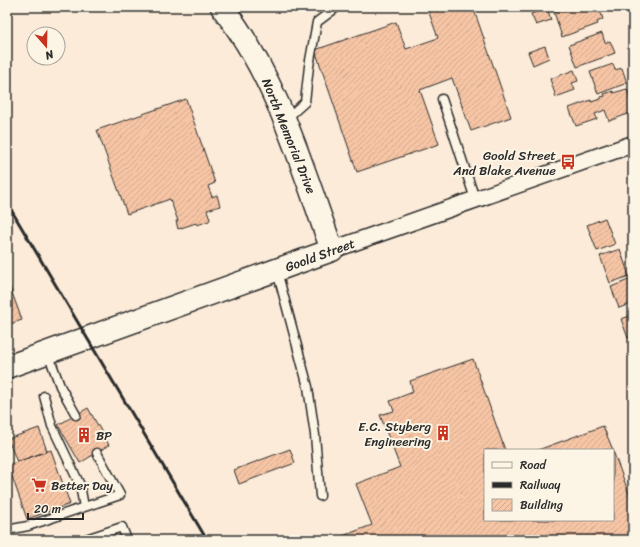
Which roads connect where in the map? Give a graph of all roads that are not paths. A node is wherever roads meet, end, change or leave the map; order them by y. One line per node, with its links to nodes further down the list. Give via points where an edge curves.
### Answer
1 (222, 7): 4 (main road, North Memorial Drive, via 254,56)
2 (337, 7): 4 (lane, via 317,22 306,102)
3 (442, 99): 6 (lane)
4 (285, 120): 7 (main road, North Memorial Drive)
5 (633, 144): 6 (street, Goold Street)
6 (475, 200): 7 (street, Goold Street)
7 (332, 250): 8 (main road, Goold Street)
8 (277, 270): 9 (main road, Goold Street); 14 (lane, via 308,387)
9 (47, 353): 10 (main road, Goold Street); 12 (lane)
10 (7, 367)
11 (44, 396): 15 (lane, via 52,426 80,485)
12 (76, 416)
13 (97, 453): 15 (lane, via 120,495)
14 (320, 496)
15 (84, 507): 16 (lane, via 28,526)
16 (7, 530)
17 (83, 540): 18 (lane, via 122,527)
18 (127, 540)

